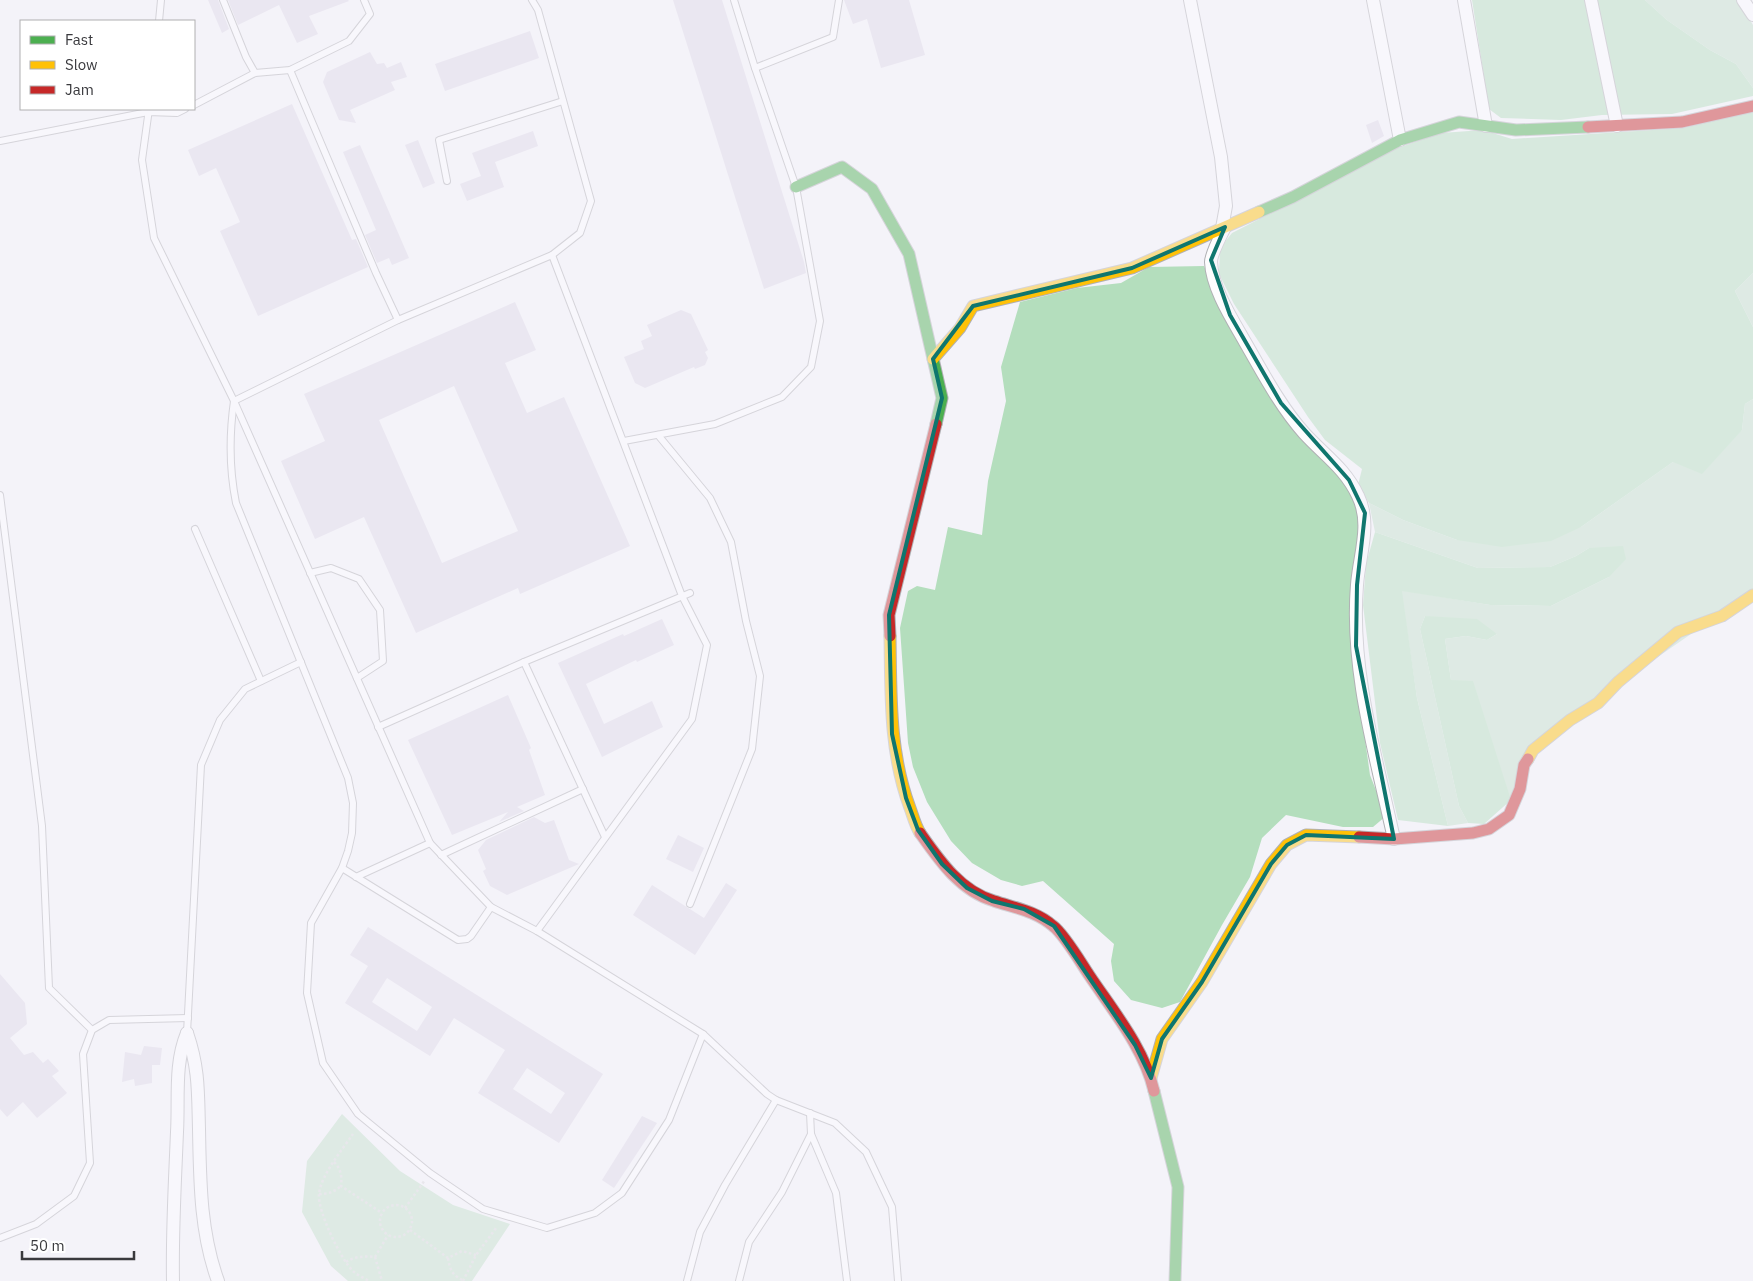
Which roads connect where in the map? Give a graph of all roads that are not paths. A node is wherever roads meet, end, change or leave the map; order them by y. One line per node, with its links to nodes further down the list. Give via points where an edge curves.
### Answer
1 (161, 0): 13 (lane)
2 (223, 0): 16 (lane)
3 (364, 0): 15 (lane, via 370,14 349,41)
4 (532, 0): 17 (lane, via 538,10)
5 (734, 0): 14 (lane)
6 (839, 0): 14 (lane, via 833,37)
7 (1190, 0): 28 (street, via 1221,157 1226,206)
8 (1373, 0): 24 (street)
9 (1464, 0): 22 (street)
10 (1591, 0): 23 (street)
11 (1743, 0): 12 (street)
12 (1753, 15)
13 (159, 20)
14 (755, 68): 27 (lane)
15 (290, 70): 16 (lane); 30 (lane)
16 (255, 73): 18 (lane)
17 (563, 101): 26 (lane, via 439,140); 29 (lane, via 591,201 580,234)
18 (195, 103)
19 (1753, 106): 23 (street, via 1682,122)
20 (148, 110): 21 (lane, via 177,113); 25 (lane); 32 (lane, via 142,160 154,238)
21 (184, 110)
22 (1486, 126): 23 (street, via 1516,130); 24 (street, via 1459,122)
23 (1617, 126)
24 (1400, 140): 28 (street, via 1293,197)
25 (0, 141)
26 (447, 181)
27 (796, 187): 31 (street, via 842,167 872,189 909,254); 33 (lane, via 820,321 811,367 782,397 715,424)
28 (1224, 228): 31 (street, via 1132,268 973,306 960,328); 48 (street, via 1211,260 1214,279 1230,316 1281,403 1305,434 1349,480 1365,512 1357,585 1356,646 1367,715)
29 (552, 255): 30 (lane); 34 (lane)
30 (398, 320): 32 (lane)
31 (933, 359): 60 (street, via 942,398 889,615 892,734 906,798 918,830 942,864 967,888 992,901 1024,909 1054,926 1136,1045)
32 (234, 401): 37 (lane); 41 (lane, via 230,466 236,503)
33 (658, 435): 34 (lane); 53 (lane, via 710,498 731,542 760,676 752,749)
34 (624, 441): 40 (lane)
35 (0, 495): 57 (lane, via 42,826 49,988)
36 (195, 529): 44 (lane)
37 (310, 573): 43 (lane); 43 (lane, via 331,568 358,579 380,610 383,661)
38 (690, 593): 40 (lane)
39 (1753, 595): 48 (street, via 1722,616 1678,632 1598,703 1570,720 1533,750 1524,765 1520,789 1509,815 1489,829 1473,834)
40 (682, 596): 42 (lane); 47 (lane, via 707,645 692,719)
41 (301, 662): 44 (lane); 51 (lane, via 351,790 352,833)
42 (524, 662): 45 (lane); 46 (lane)
43 (357, 678): 45 (lane)
44 (262, 681): 56 (lane, via 245,689 220,720 201,765)
45 (378, 727): 49 (lane)
46 (583, 789): 47 (lane); 50 (lane)
47 (605, 837): 55 (lane)
48 (1394, 839): 60 (street, via 1306,836 1287,844 1270,864 1202,982 1162,1039)
49 (430, 844): 50 (lane); 52 (lane)
50 (441, 855): 54 (lane)
51 (342, 868): 52 (lane); 59 (lane, via 310,923 308,993 323,1063 358,1114 430,1173 483,1209 547,1228 595,1213 622,1193 669,1120)
52 (356, 877): 54 (lane, via 458,940 472,936)
53 (690, 904)
54 (491, 907): 55 (lane)
55 (537, 931): 59 (lane)
56 (188, 1018): 57 (lane, via 109,1020); 58 (lane)
57 (92, 1030): 66 (lane, via 83,1054 90,1163 74,1196 36,1224)
58 (187, 1034): 63 (street, via 179,1062); 64 (street, via 197,1069)
59 (703, 1034): 61 (lane)
60 (1151, 1078): 73 (street, via 1178,1187)
61 (776, 1100): 62 (lane); 69 (lane, via 700,1232)
62 (810, 1113): 65 (lane); 72 (lane, via 835,1123 866,1152 892,1208)
63 (177, 1129): 64 (street); 67 (street)
64 (199, 1129): 68 (street, via 201,1204)
65 (811, 1134): 70 (lane, via 782,1192 749,1242); 71 (lane, via 836,1192)
66 (0, 1238)
67 (173, 1281)
68 (218, 1281)
69 (687, 1281)
70 (738, 1281)
71 (847, 1281)
72 (898, 1281)
73 (1175, 1281)

